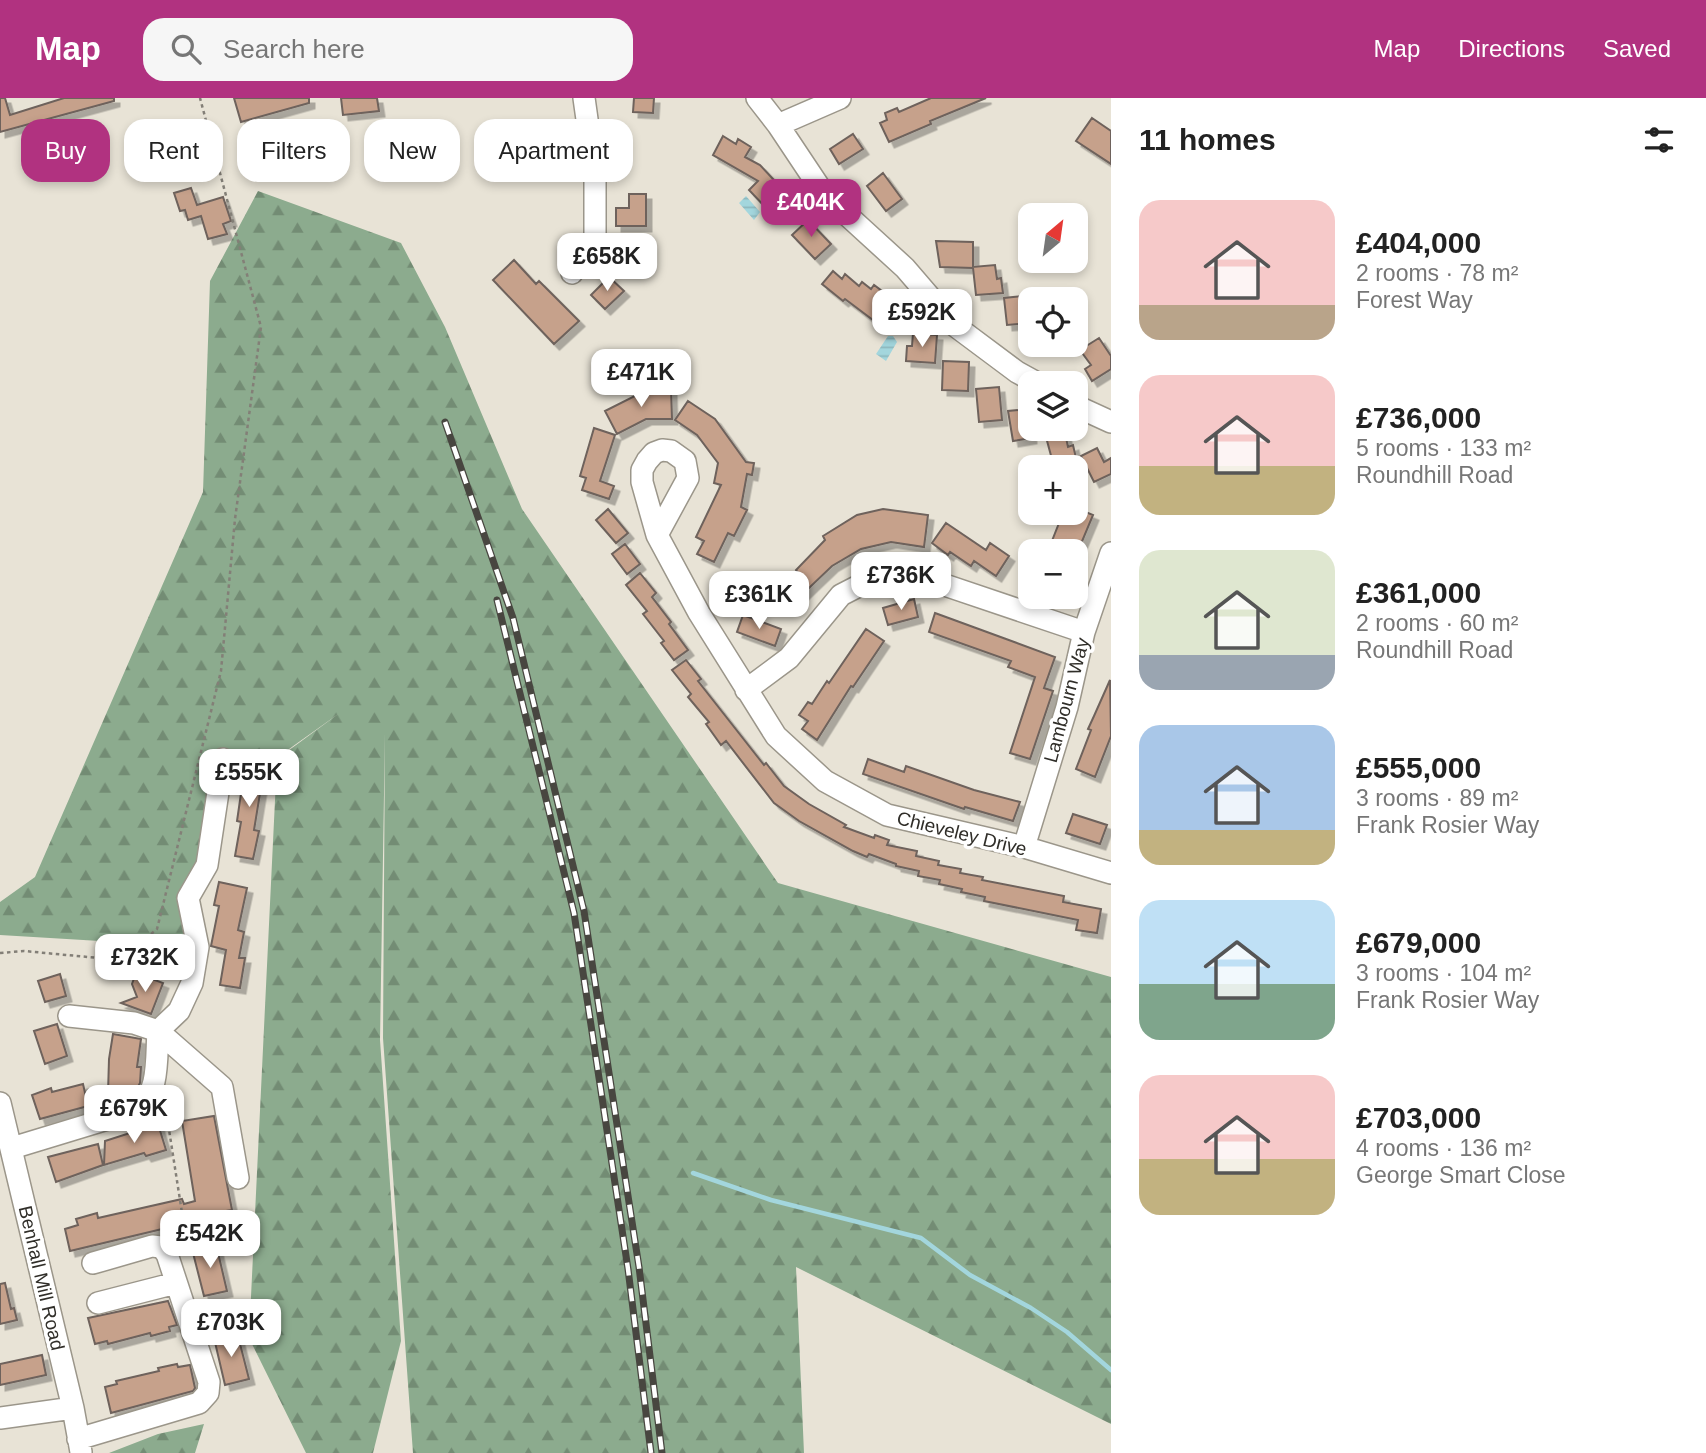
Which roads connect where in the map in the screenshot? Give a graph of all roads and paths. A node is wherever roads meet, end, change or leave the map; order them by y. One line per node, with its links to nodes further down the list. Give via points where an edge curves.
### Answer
1 (200, 98): 17 (path, via 261,327 235,519 221,671 157,929 120,960)
2 (584, 98): 6 (street, via 595,176 595,238)
3 (757, 98): 5 (street)
4 (840, 98): 5 (street)
5 (778, 125): 7 (street, via 824,194 905,268 954,324)
6 (572, 273)
7 (1018, 373)
8 (1088, 412): 9 (street)
9 (1111, 422)
10 (657, 535): 13 (street, Chieveley Drive)
11 (1111, 553): 12 (street, Lambourn Way)
12 (1084, 632): 13 (street, via 918,576 876,577 841,595 789,658); 15 (street, Lambourn Way, via 1067,707)
13 (746, 690): 15 (street, Chieveley Drive, via 776,736 825,781 887,815)
14 (223, 759): 19 (street, via 216,867 188,898 198,947 192,983 179,1012)
15 (1024, 848): 16 (street, Chieveley Drive)
16 (1111, 873)
17 (0, 953)
18 (69, 1016): 19 (street, via 134,1023)
19 (158, 1031): 20 (street); 23 (street, via 222,1087)
20 (153, 1087): 22 (street, via 148,1102 137,1110); 24 (path, via 165,1103 186,1232)
21 (0, 1103): 22 (street, Benhall Mill Road)
22 (12, 1148): 28 (street, Benhall Mill Road)
23 (238, 1178)
24 (167, 1254): 25 (street, via 152,1246); 26 (street)
25 (93, 1263)
26 (176, 1283): 27 (street); 30 (street, via 209,1382 208,1393 199,1403)
27 (98, 1303)
28 (73, 1408): 29 (street); 30 (street, Benhall Mill Road)
29 (0, 1418)
30 (79, 1446)

